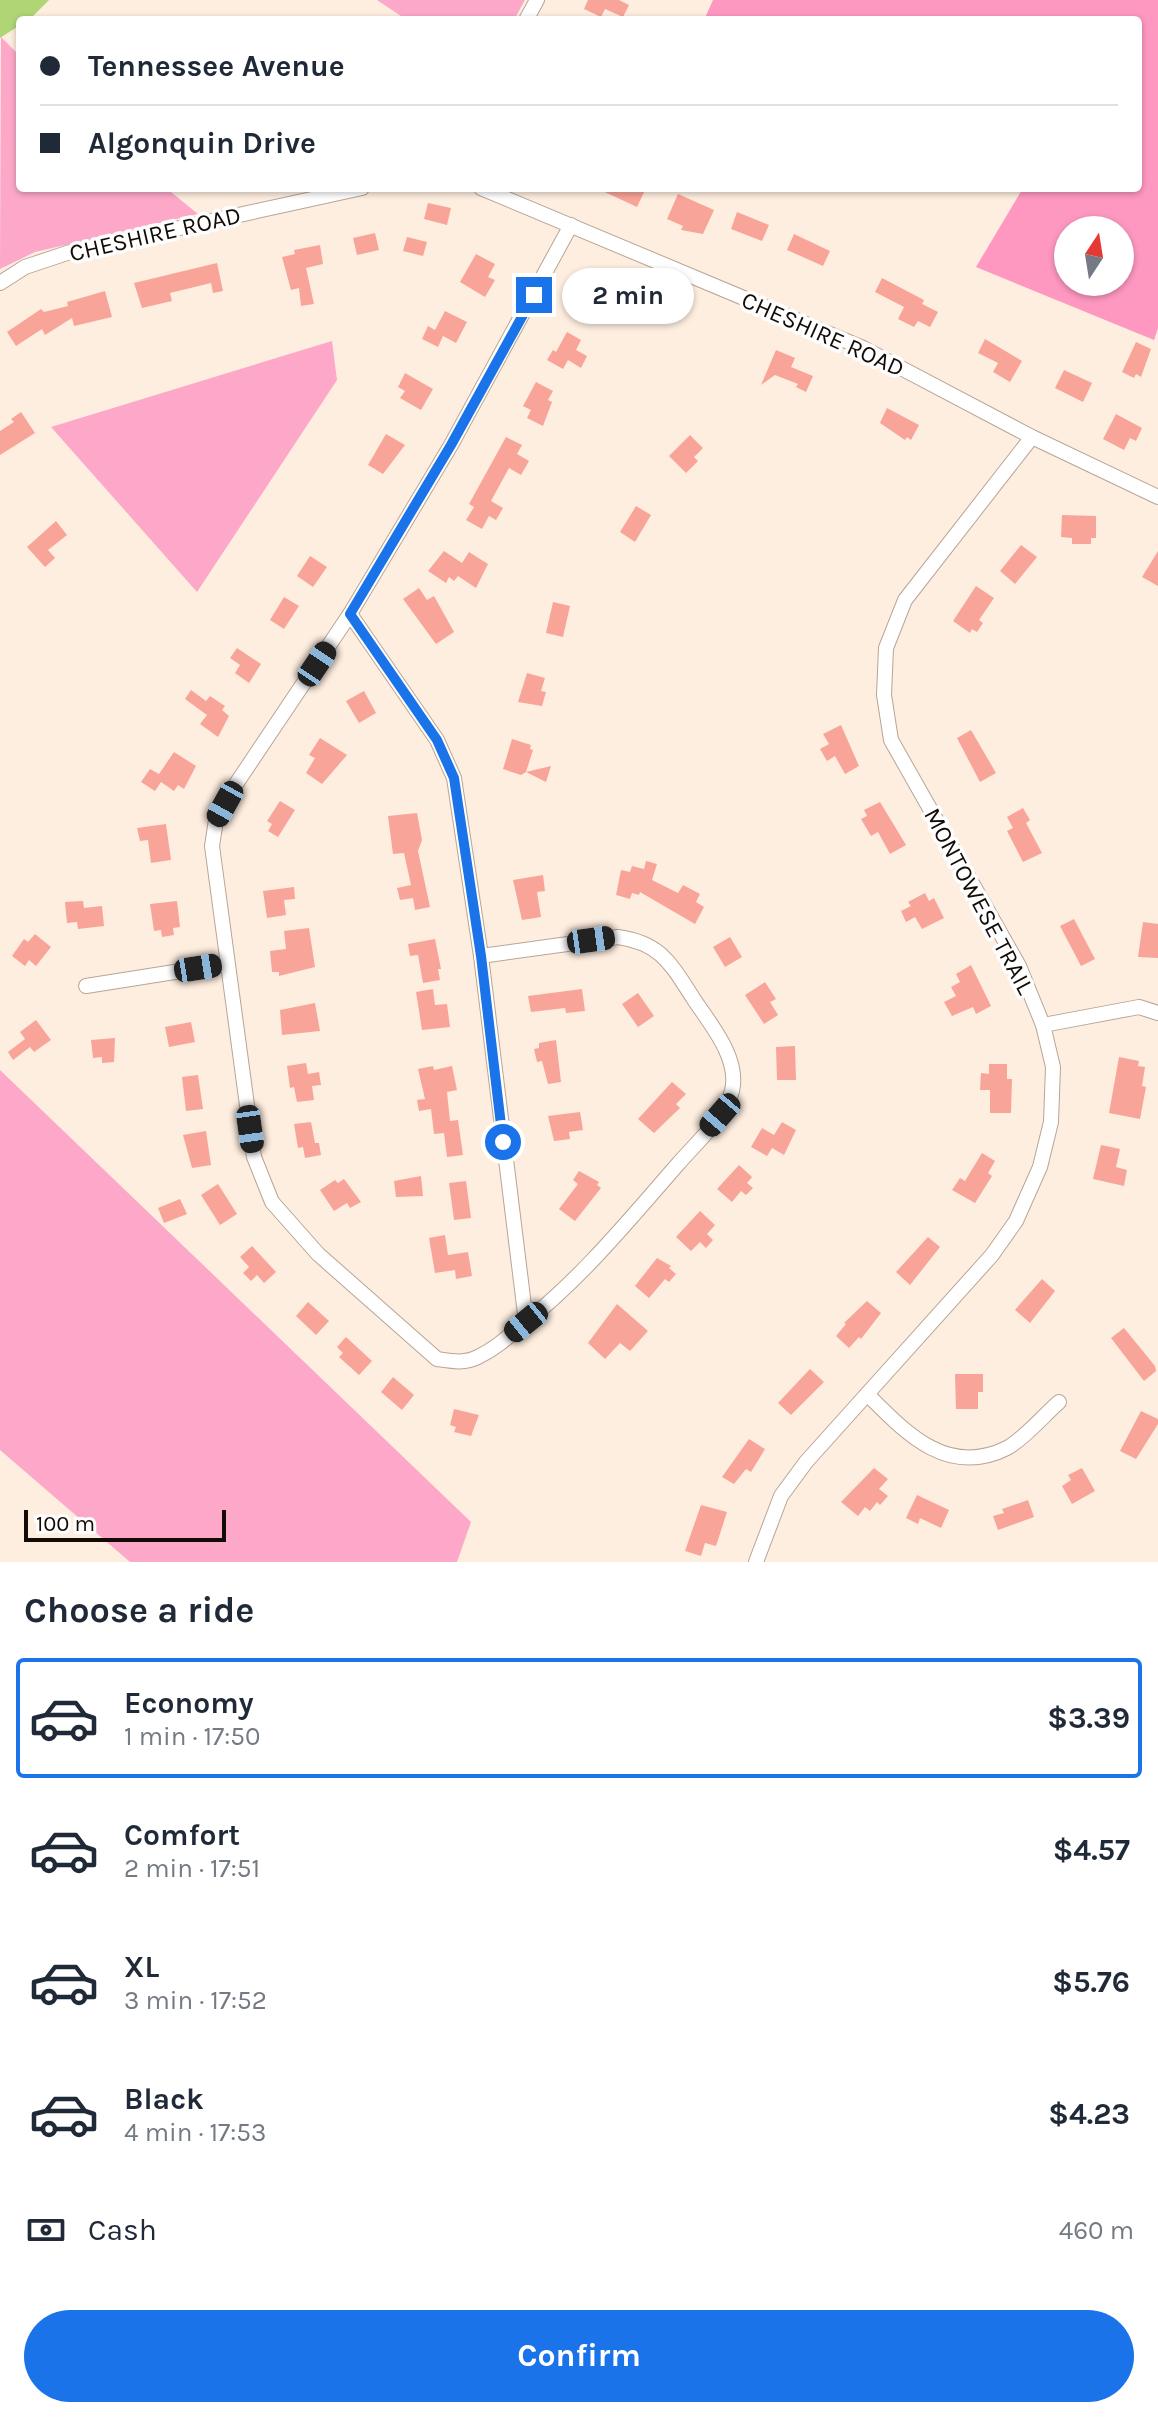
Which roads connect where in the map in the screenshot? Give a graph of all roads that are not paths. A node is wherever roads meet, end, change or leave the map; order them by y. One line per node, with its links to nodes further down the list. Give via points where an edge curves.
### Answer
1 (344, 192): 4 (street, CHESHIRE ROAD, via 70,252 25,267)
2 (491, 192): 3 (street, CHESHIRE ROAD)
3 (571, 225): 5 (street, CHESHIRE ROAD, via 863,348); 7 (street, via 451,445)
4 (0, 283)
5 (1032, 437): 6 (street, CHESHIRE ROAD); 12 (street, MONTOWESE TRAIL, via 905,600 886,648 884,695 891,740 1019,966)
6 (1158, 497)
7 (350, 614): 8 (street, via 437,740 454,778); 9 (street, via 216,820 212,846)
8 (481, 956): 13 (street); 13 (street, via 618,937 639,940 659,951 674,969 732,1068 732,1091 720,1115 620,1231)
9 (225, 964): 10 (street); 13 (street, via 254,1157 272,1202 318,1254 437,1359 475,1359)
10 (86, 986)
11 (1158, 1013): 12 (street, via 1139,1007)
12 (1043, 1025): 14 (street, MONTOWESE TRAIL, via 1053,1067 1051,1122 1040,1167 1016,1221 992,1255)
13 (526, 1322)
14 (867, 1394): 15 (street, via 912,1439 944,1455 960,1456 1007,1447); 16 (street, MONTOWESE TRAIL, via 781,1496)
15 (1059, 1402)
16 (756, 1562)

